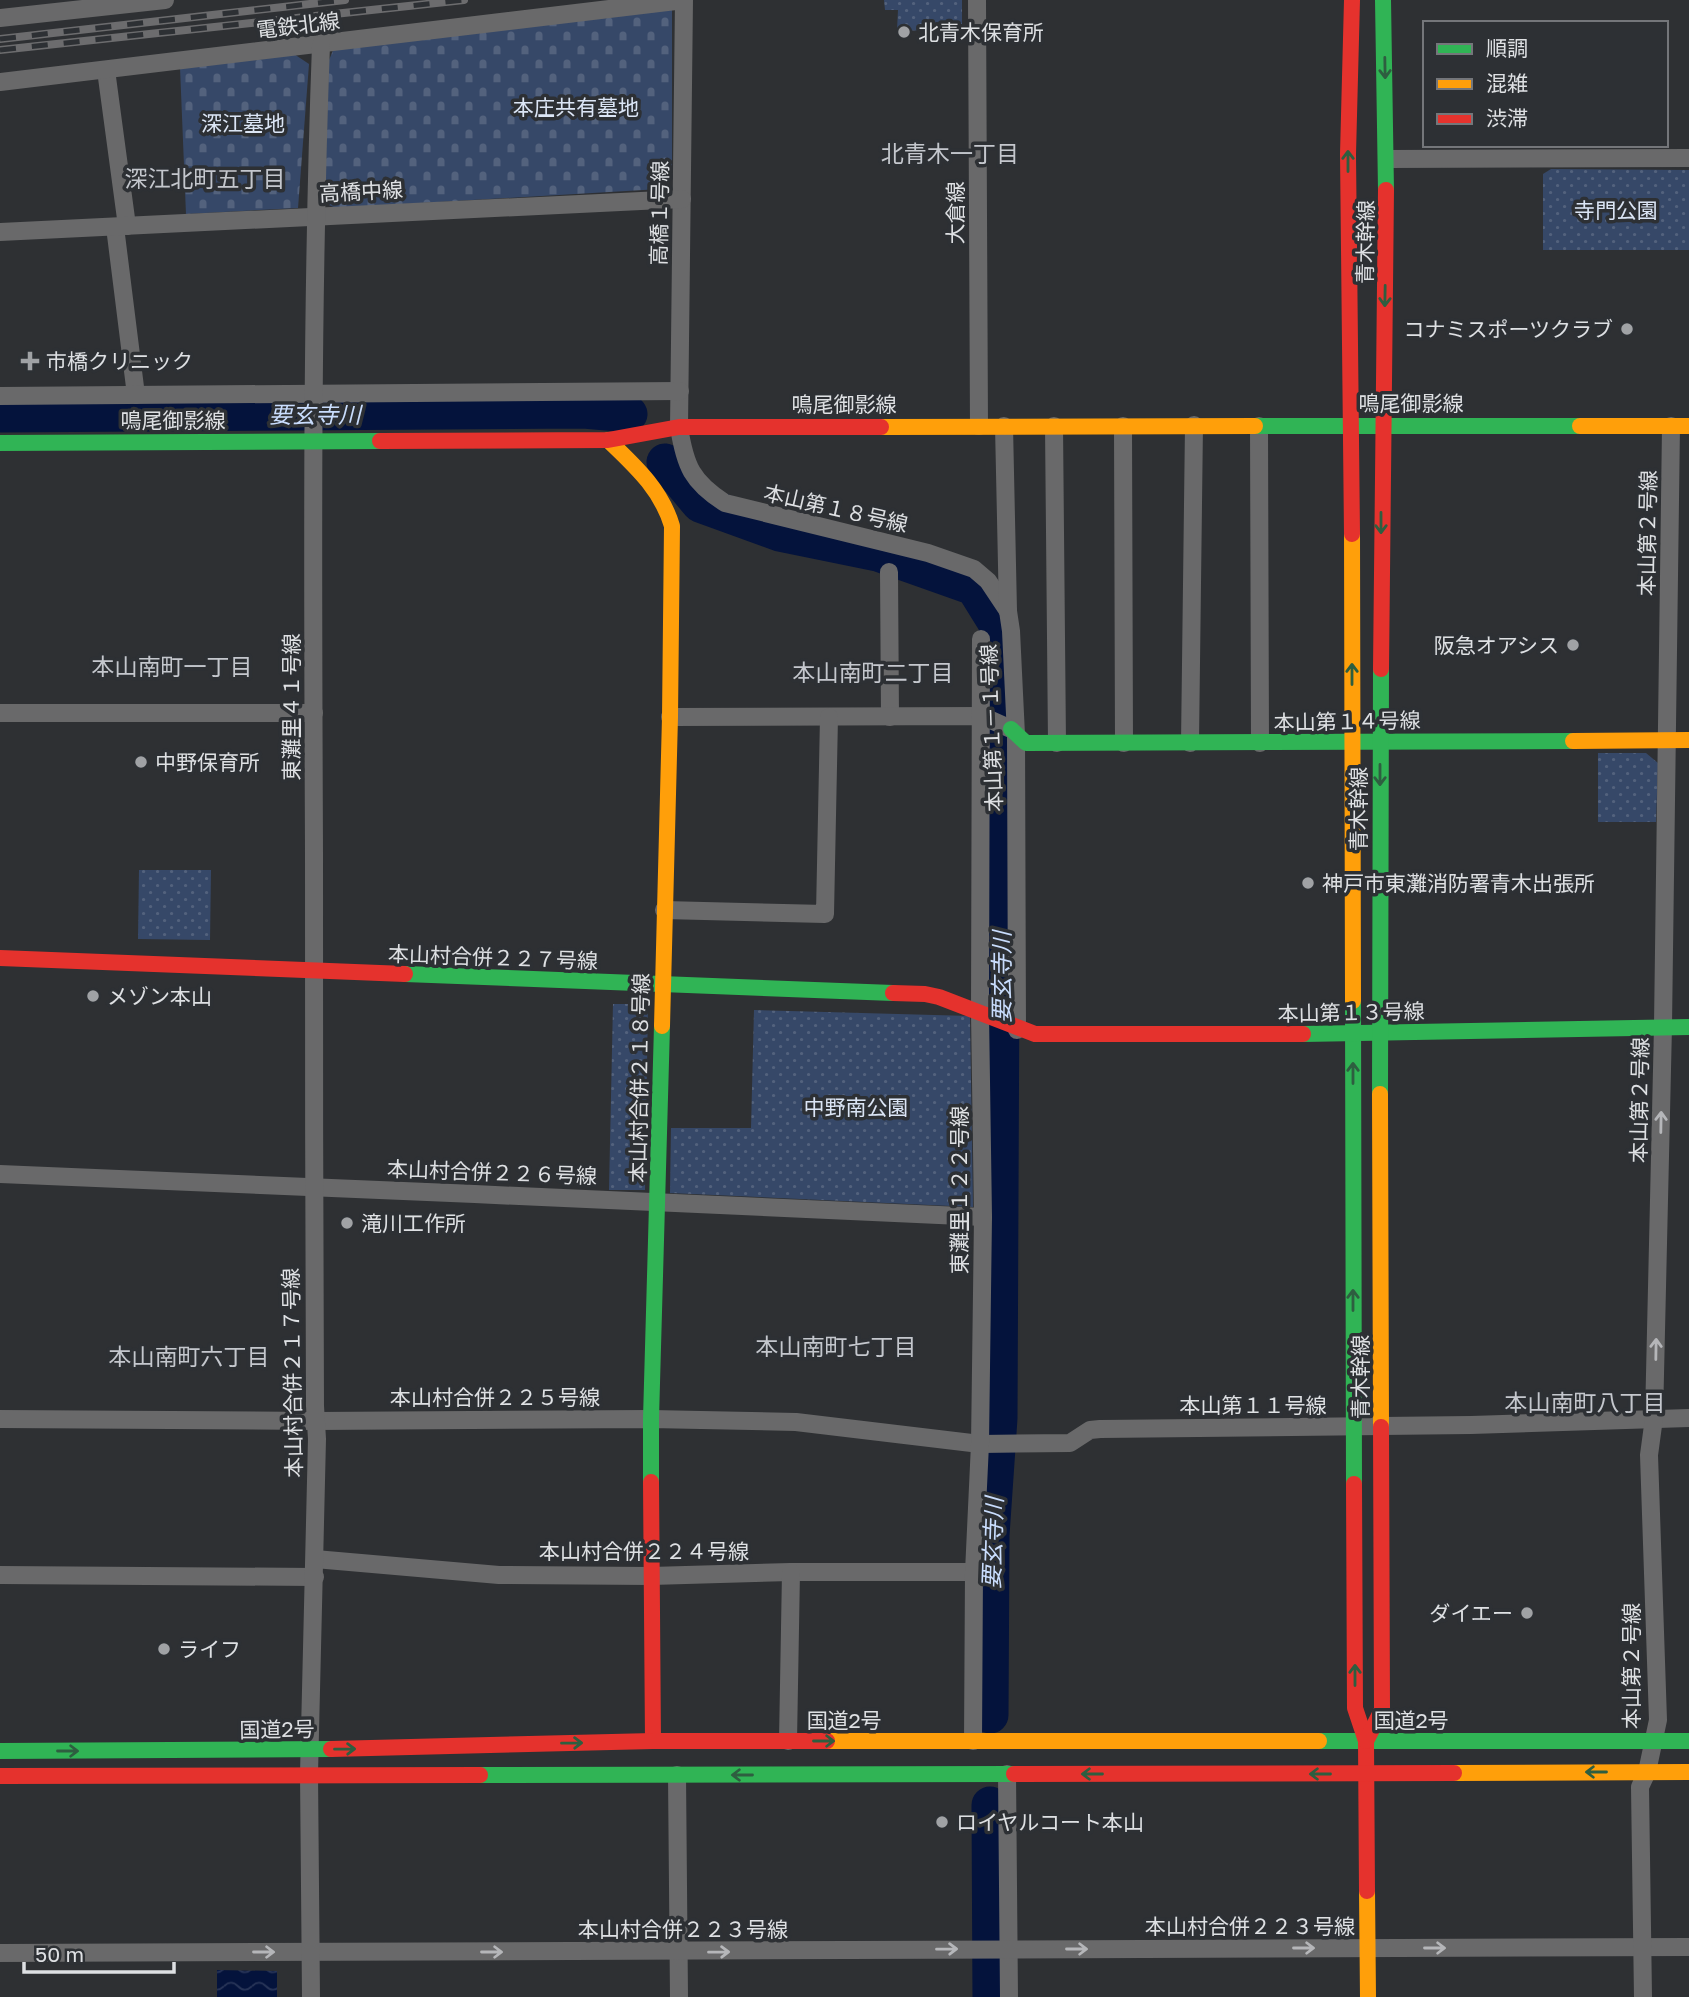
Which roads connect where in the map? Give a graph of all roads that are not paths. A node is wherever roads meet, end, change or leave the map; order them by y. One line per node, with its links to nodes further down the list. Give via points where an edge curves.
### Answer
1 (165, 0): 6 (street)
2 (684, 0): 7 (street, 電鉄北線); 12 (street, 高橋１号線)
3 (977, 0): 24 (street, 大倉線)
4 (1352, 0): 22 (main road, 青木幹線, one-way to 4, via 1348,155)
5 (1383, 0): 11 (main road, 青木幹線, one-way to 11)
6 (0, 18)
7 (321, 45): 8 (street, 電鉄北線); 13 (street, 東灘里４１号線)
8 (106, 70): 9 (street, 電鉄北線); 14 (street)
9 (0, 82)
10 (1689, 158): 11 (street)
11 (1387, 159): 23 (main road, 青木幹線, one-way to 23)
12 (682, 199): 13 (street, 高橋中線); 16 (street, 高橋１号線)
13 (315, 216): 14 (street, 高橋中線); 19 (street, 東灘里４１号線)
14 (121, 226): 15 (street, 高橋中線); 17 (street)
15 (0, 232)
16 (680, 391): 19 (street, 鳴尾御影線); 29 (street, 高橋１号線)
17 (136, 395): 18 (street, 鳴尾御影線); 19 (street, 鳴尾御影線)
18 (0, 396)
19 (313, 397): 32 (street, 東灘里４１号線)
20 (1194, 425): 21 (main road, 鳴尾御影線); 27 (main road, 鳴尾御影線); 49 (street)
21 (1259, 425): 22 (main road, 鳴尾御影線); 50 (street)
22 (1352, 425): 23 (main road, 鳴尾御影線); 46 (main road, 青木幹線, one-way to 22)
23 (1382, 425): 28 (main road, 鳴尾御影線); 45 (main road, 青木幹線, one-way to 45)
24 (979, 426): 25 (main road, 鳴尾御影線); 29 (main road, 鳴尾御影線)
25 (1004, 426): 26 (main road, 鳴尾御影線); 34 (street, 本山第１－１号線)
26 (1054, 426): 27 (main road, 鳴尾御影線); 47 (street)
27 (1123, 426): 48 (street)
28 (1680, 426): 43 (street, 本山第２号線)
29 (680, 427): 30 (main road, 鳴尾御影線); 34 (street, 本山第１８号線, via 691,471 705,490 725,503 928,553 974,569 988,581)
30 (608, 440): 32 (main road, 鳴尾御影線); 40 (main road, 本山村合併２１８号線, via 668,506 672,526)
31 (0, 443): 32 (main road, 鳴尾御影線)
32 (313, 443): 37 (street, 東灘里４１号線)
33 (889, 572): 39 (street)
34 (1007, 611): 42 (street, 本山第１－１号線)
35 (981, 639): 41 (street, 東灘里１２２号線)
36 (0, 713): 37 (street)
37 (314, 713): 53 (street, 東灘里４１号線)
38 (829, 717): 39 (street); 40 (street); 51 (street, via 825,914)
39 (890, 717): 41 (street)
40 (670, 718): 51 (main road, 本山村合併２１８号線)
41 (984, 718): 42 (street); 55 (street, 東灘里１２２号線)
42 (1014, 732): 47 (main road, 本山第１４号線, via 1026,743); 58 (street, 本山第１－１号線)
43 (1667, 740): 44 (main road, 本山第１４号線); 45 (main road, 本山第１４号線); 56 (street, 本山第２号線)
44 (1689, 740)
45 (1380, 741): 46 (main road, 本山第１４号線); 60 (main road, 青木幹線, one-way to 60)
46 (1352, 742): 50 (main road, 本山第１４号線); 59 (main road, 青木幹線)
47 (1057, 743): 48 (main road, 本山第１４号線)
48 (1124, 743): 49 (main road, 本山第１４号線)
49 (1190, 743): 50 (main road, 本山第１４号線)
50 (1261, 743)
51 (664, 909): 54 (main road, 本山村合併２１８号線)
52 (0, 958): 53 (main road, 本山村合併２２７号線)
53 (315, 970): 54 (main road, 本山村合併２２７号線); 62 (street, 本山村合併２１７号線)
54 (662, 985): 55 (main road, 本山村合併２２７号線, via 925,994 946,998); 63 (main road, 本山村合併２１８号線)
55 (984, 1016): 58 (main road, 本山第１３号線); 64 (street, 東灘里１２２号線)
56 (1663, 1026): 57 (main road, 本山第１３号線); 60 (main road, 本山第１３号線); 65 (street, 本山第２号線, one-way to 56)
57 (1689, 1027)
58 (1015, 1029): 59 (main road, 本山第１３号線, via 1035,1034)
59 (1353, 1034): 60 (main road, 本山第１３号線); 70 (main road, 青木幹線, one-way to 59)
60 (1378, 1034): 71 (main road, 青木幹線)
61 (0, 1174): 62 (street, 本山村合併２２６号線)
62 (313, 1188): 63 (street, 本山村合併２２６号線); 69 (street, 本山村合併２１７号線)
63 (657, 1200): 64 (street, 本山村合併２２６号線); 68 (main road, 本山村合併２１８号線)
64 (983, 1217): 72 (street, 東灘里１２２号線)
65 (1654, 1418): 66 (street, 本山第１１号線); 71 (street, 本山第１１号線); 83 (street, 本山第２号線, via 1649,1455 1658,1720)
66 (1689, 1418)
67 (0, 1419): 69 (street, 本山村合併２２５号線)
68 (651, 1419): 69 (street, 本山村合併２２５号線); 72 (street, 本山村合併２２５号線, via 796,1422); 77 (main road, 本山村合併２１８号線)
69 (316, 1421): 73 (street, 本山村合併２１７号線)
70 (1353, 1427): 71 (street, 本山第１１号線); 72 (street, 本山第１１号線, via 1100,1429 1070,1443); 82 (main road, 青木幹線, one-way to 70, via 1355,1708)
71 (1382, 1427): 82 (main road, 青木幹線, via 1382,1710)
72 (984, 1444): 75 (street, 東灘里１２２号線)
73 (315, 1559): 77 (street, 本山村合併２２４号線, via 499,1574); 78 (street, 本山村合併２１７号線)
74 (791, 1572): 75 (street, 本山村合併２２４号線); 77 (street, 本山村合併２２４号線); 80 (street)
75 (974, 1572): 81 (street, 東灘里１２２号線)
76 (0, 1575): 78 (street)
77 (651, 1576): 79 (main road, 本山村合併２１８号線)
78 (315, 1577): 85 (street, 本山村合併２１７号線)
79 (653, 1741): 80 (main road, 国道2号); 85 (main road, 国道2号, one-way to 79)
80 (788, 1741): 81 (main road, 国道2号, one-way to 81)
81 (973, 1741): 82 (main road, 国道2号)
82 (1366, 1741): 83 (main road, 国道2号); 89 (main road, 青木幹線)
83 (1654, 1741): 84 (main road, 国道2号); 87 (street, 本山第２号線)
84 (1689, 1741)
85 (310, 1749): 86 (main road, 国道2号, one-way to 85); 90 (street, 本山村合併２１７号線)
86 (0, 1751)
87 (1647, 1772): 88 (main road); 89 (main road, one-way to 89); 96 (street, 本山第２号線, via 1640,1787)
88 (1689, 1772)
89 (1366, 1773): 91 (main road, one-way to 91); 95 (main road, 青木幹線)
90 (309, 1774): 92 (main road); 93 (main road); 98 (street, 本山村合併２１７号線)
91 (1007, 1774): 92 (main road, one-way to 92); 97 (street)
92 (677, 1775): 99 (street)
93 (0, 1776)
94 (1689, 1947): 96 (street, 本山村合併２２３号線)
95 (1367, 1948): 96 (street, 本山村合併２２３号線, one-way to 96); 97 (street, 本山村合併２２３号線, one-way to 95); 104 (main road, 青木幹線)
96 (1643, 1948): 105 (street, 本山第２号線)
97 (1009, 1949): 99 (street, 本山村合併２２３号線, one-way to 97); 103 (street)
98 (311, 1952): 99 (street, 本山村合併２２３号線, one-way to 99); 100 (street, 本山村合併２２３号線, one-way to 98); 101 (street, 本山村合併２１７号線)
99 (678, 1952): 102 (street)
100 (0, 1953)
101 (311, 1997)
102 (679, 1997)
103 (1009, 1997)
104 (1368, 1997)
105 (1643, 1997)

